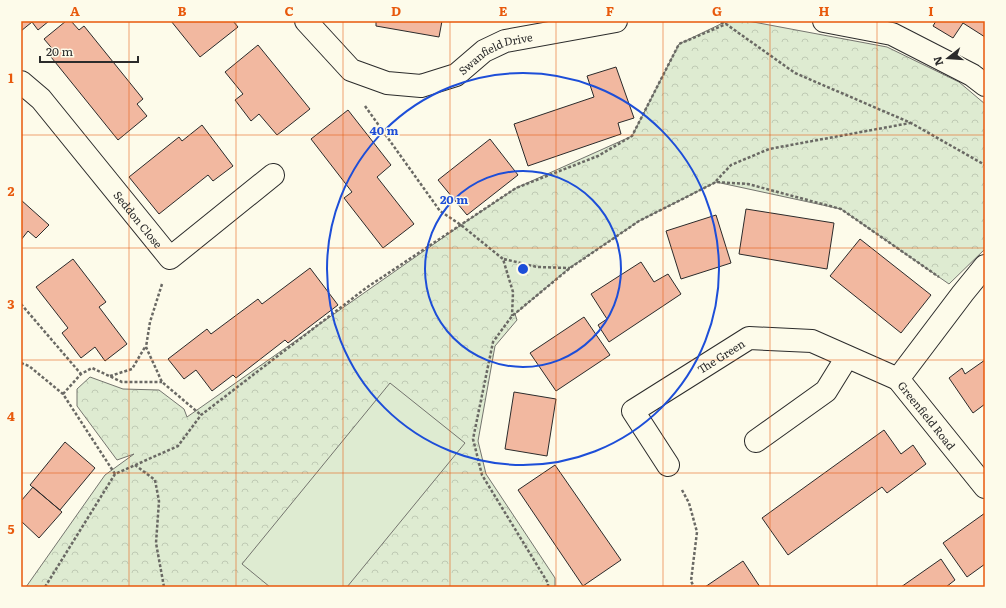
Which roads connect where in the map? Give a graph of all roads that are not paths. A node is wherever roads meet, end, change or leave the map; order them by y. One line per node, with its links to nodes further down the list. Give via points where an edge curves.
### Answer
1 (306, 21): 2 (street, Swanfield Drive, via 352,70 387,83 421,86 456,75 484,51 505,41)
2 (616, 21)
3 (824, 21): 5 (street, via 892,34 972,75)
4 (21, 82): 6 (street, Seddon Close, via 41,99 170,258)
5 (985, 85)
6 (273, 175)
7 (985, 266): 9 (street, Greenfield Road)
8 (847, 357): 9 (street, The Green); 10 (street, via 826,391); 11 (street, The Green, via 812,341 749,338 633,411)
9 (898, 379): 12 (street, Greenfield Road)
10 (756, 441)
11 (668, 465)
12 (985, 487)

